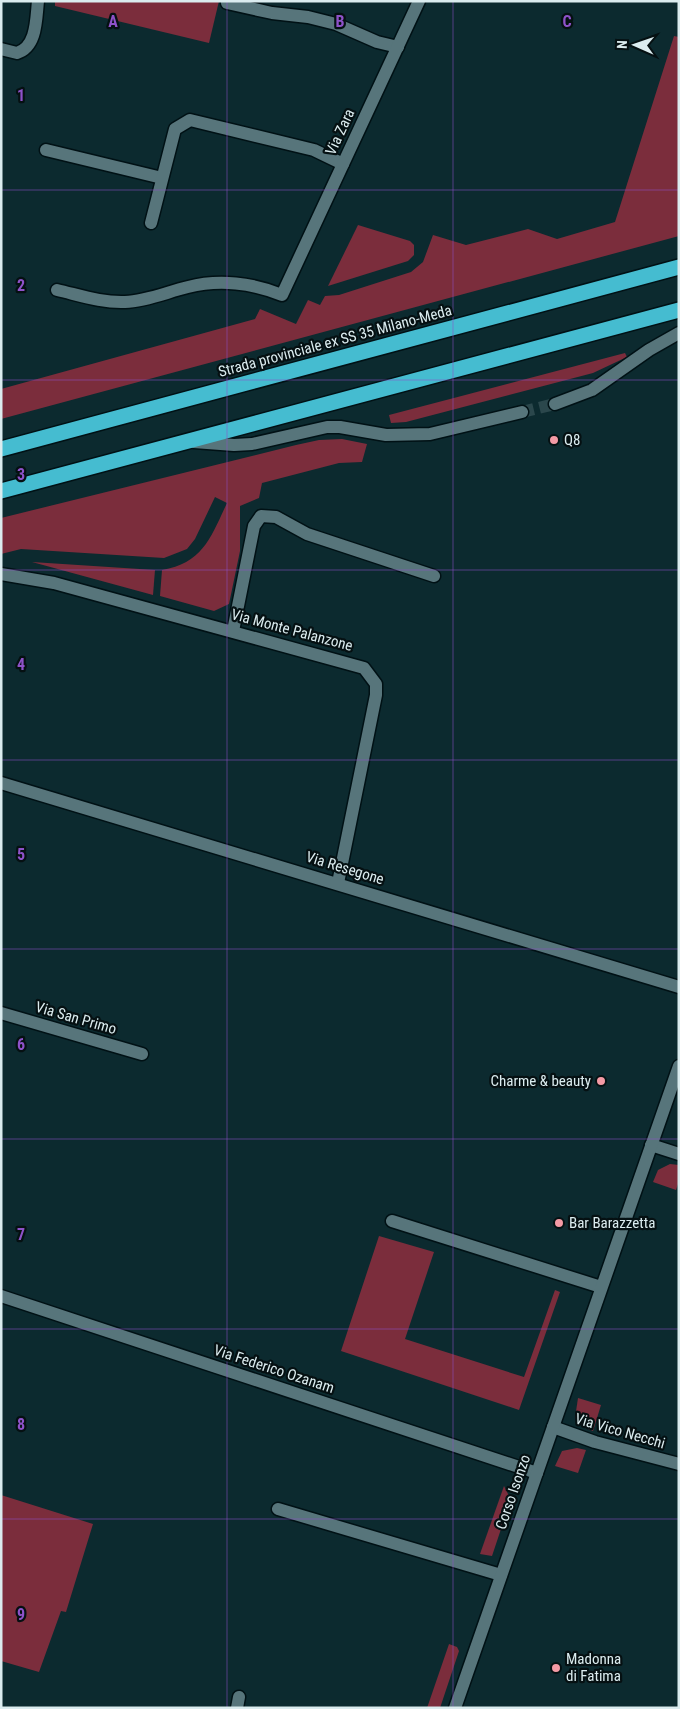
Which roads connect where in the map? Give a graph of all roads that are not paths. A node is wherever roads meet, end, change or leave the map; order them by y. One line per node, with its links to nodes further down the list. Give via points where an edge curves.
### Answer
1 (38, 1): 5 (street, via 34,32 28,47 17,53)
2 (419, 1): 4 (street, Via Zara)
3 (227, 3): 4 (street, via 336,24 377,42)
4 (398, 47): 7 (street, Via Zara)
5 (1, 49)
6 (46, 150): 8 (street)
7 (343, 164): 8 (street, via 314,150 190,120 174,129); 11 (street, Via Zara, via 282,295 250,285 202,284 124,302)
8 (162, 178): 9 (street)
9 (151, 223)
10 (679, 268): 17 (highway, Strada provinciale ex SS 35 Milano-Meda)
11 (57, 290)
12 (679, 310): 16 (highway)
13 (679, 333): 14 (street, via 592,390)
14 (555, 404)
15 (522, 412): 16 (street, via 422,435 386,435 328,427 252,444)
16 (184, 442): 18 (highway)
17 (1, 449)
18 (1, 491)
19 (1, 574): 21 (street, Via Monte Palanzone, via 54,583)
20 (434, 576): 21 (street, via 307,534 276,517 260,516 254,526)
21 (232, 631): 23 (street, Via Monte Palanzone, via 355,664 364,668 376,684)
22 (1, 783): 23 (street, Via Resegone)
23 (338, 883): 24 (street, Via Resegone)
24 (679, 987)
25 (1, 1013): 26 (street, Via San Primo)
26 (142, 1054)
27 (679, 1066): 28 (street, Corso Isonzo)
28 (651, 1145): 29 (street); 31 (street, Corso Isonzo)
29 (679, 1154)
30 (392, 1221): 31 (street)
31 (601, 1287): 33 (street, Corso Isonzo)
32 (1, 1296): 35 (street, Via Federico Ozanam)
33 (553, 1428): 34 (street, Via Vico Necchi); 35 (street, Corso Isonzo)
34 (679, 1464)
35 (537, 1472): 37 (street, Corso Isonzo)
36 (278, 1509): 37 (street)
37 (502, 1575): 38 (street, Corso Isonzo)
38 (456, 1708)

